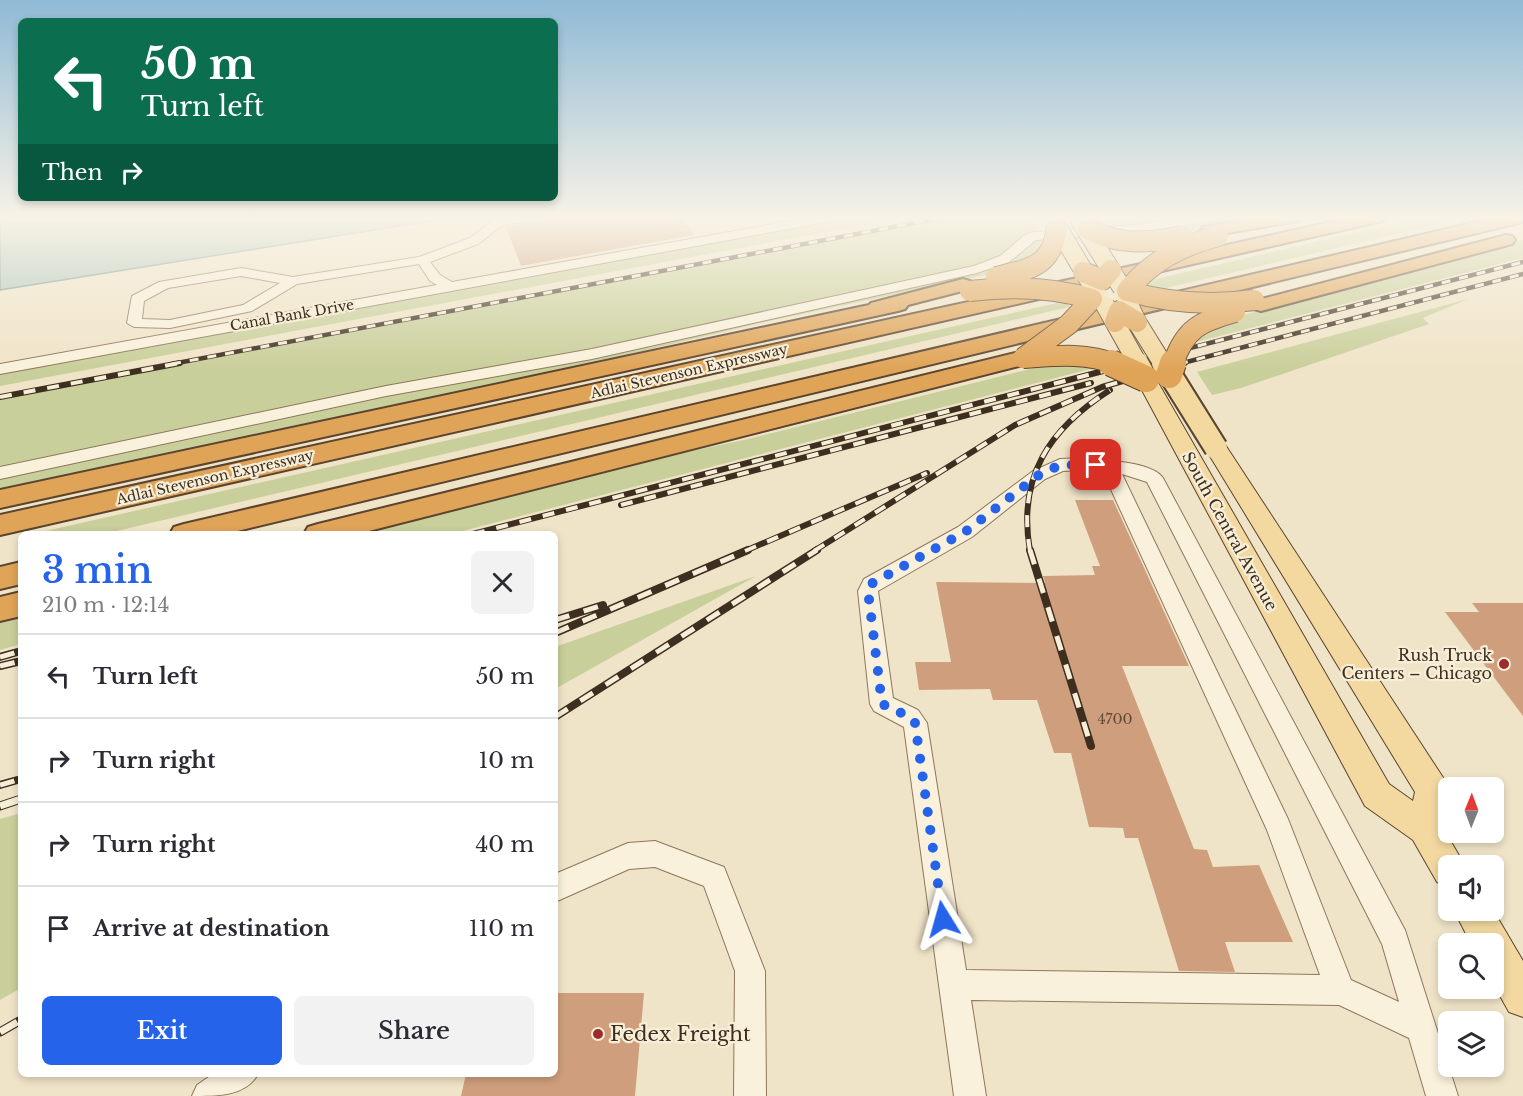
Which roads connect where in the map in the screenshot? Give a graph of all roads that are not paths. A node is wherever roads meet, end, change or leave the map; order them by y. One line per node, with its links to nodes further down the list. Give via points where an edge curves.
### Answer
1 (376, 268): 13 (lane)
2 (427, 268): 14 (lane)
3 (552, 268): 14 (lane, Canal Bank Drive)
4 (979, 268): 24 (lane, via 592,354 386,391)
5 (1027, 268): 15 (highway, bridge)
6 (1081, 268): 12 (main road, bridge)
7 (1101, 268): 16 (main road, South Central Avenue, bridge)
8 (1147, 268): 16 (highway, bridge)
9 (1149, 268): 26 (highway, Adlai Stevenson Expressway)
10 (1304, 268): 27 (highway)
11 (1399, 268): 17 (highway)
12 (1083, 272): 16 (highway, bridge)
13 (293, 281): 13 (lane, via 247,308 170,324 134,322 137,299 164,285 242,272)
14 (450, 287): 20 (lane, Canal Bank Drive)
15 (966, 288): 16 (highway, bridge, via 1031,286); 25 (highway)
16 (1112, 295): 17 (highway, bridge, via 1177,303); 18 (highway, bridge); 19 (highway, bridge); 22 (main road, South Central Avenue, bridge)
17 (1258, 302): 21 (highway, bridge, via 1189,329 1179,343)
18 (1137, 322): 21 (main road, South Central Avenue, bridge)
19 (1023, 358): 22 (highway, bridge, via 1088,356); 28 (highway)
20 (0, 369)
21 (1169, 375): 33 (main road, South Central Avenue, bridge, via 1432,790)
22 (1146, 379): 33 (main road, South Central Avenue, via 1377,795)
23 (1110, 467): 37 (lane, via 1060,465 1039,475 965,532 871,584 868,591 882,704 915,723); 38 (lane, via 1279,828); 40 (lane, via 1154,478 1395,940)
24 (0, 473)
25 (0, 499)
26 (0, 525)
27 (197, 531)
28 (330, 531)
29 (18, 574): 30 (highway)
30 (0, 578)
31 (18, 605): 32 (highway)
32 (0, 609)
33 (1425, 830): 34 (main road, South Central Avenue)
34 (1440, 855)
35 (558, 887): 43 (lane, via 628,856 655,854 714,876 750,971)
36 (1504, 965): 39 (main road)
37 (953, 985): 38 (lane); 44 (lane)
38 (1340, 990): 40 (lane)
39 (1523, 998)
40 (1422, 1028): 45 (lane)
41 (237, 1077): 42 (lane)
42 (208, 1096)
43 (750, 1096)
44 (970, 1096)
45 (1442, 1096)

